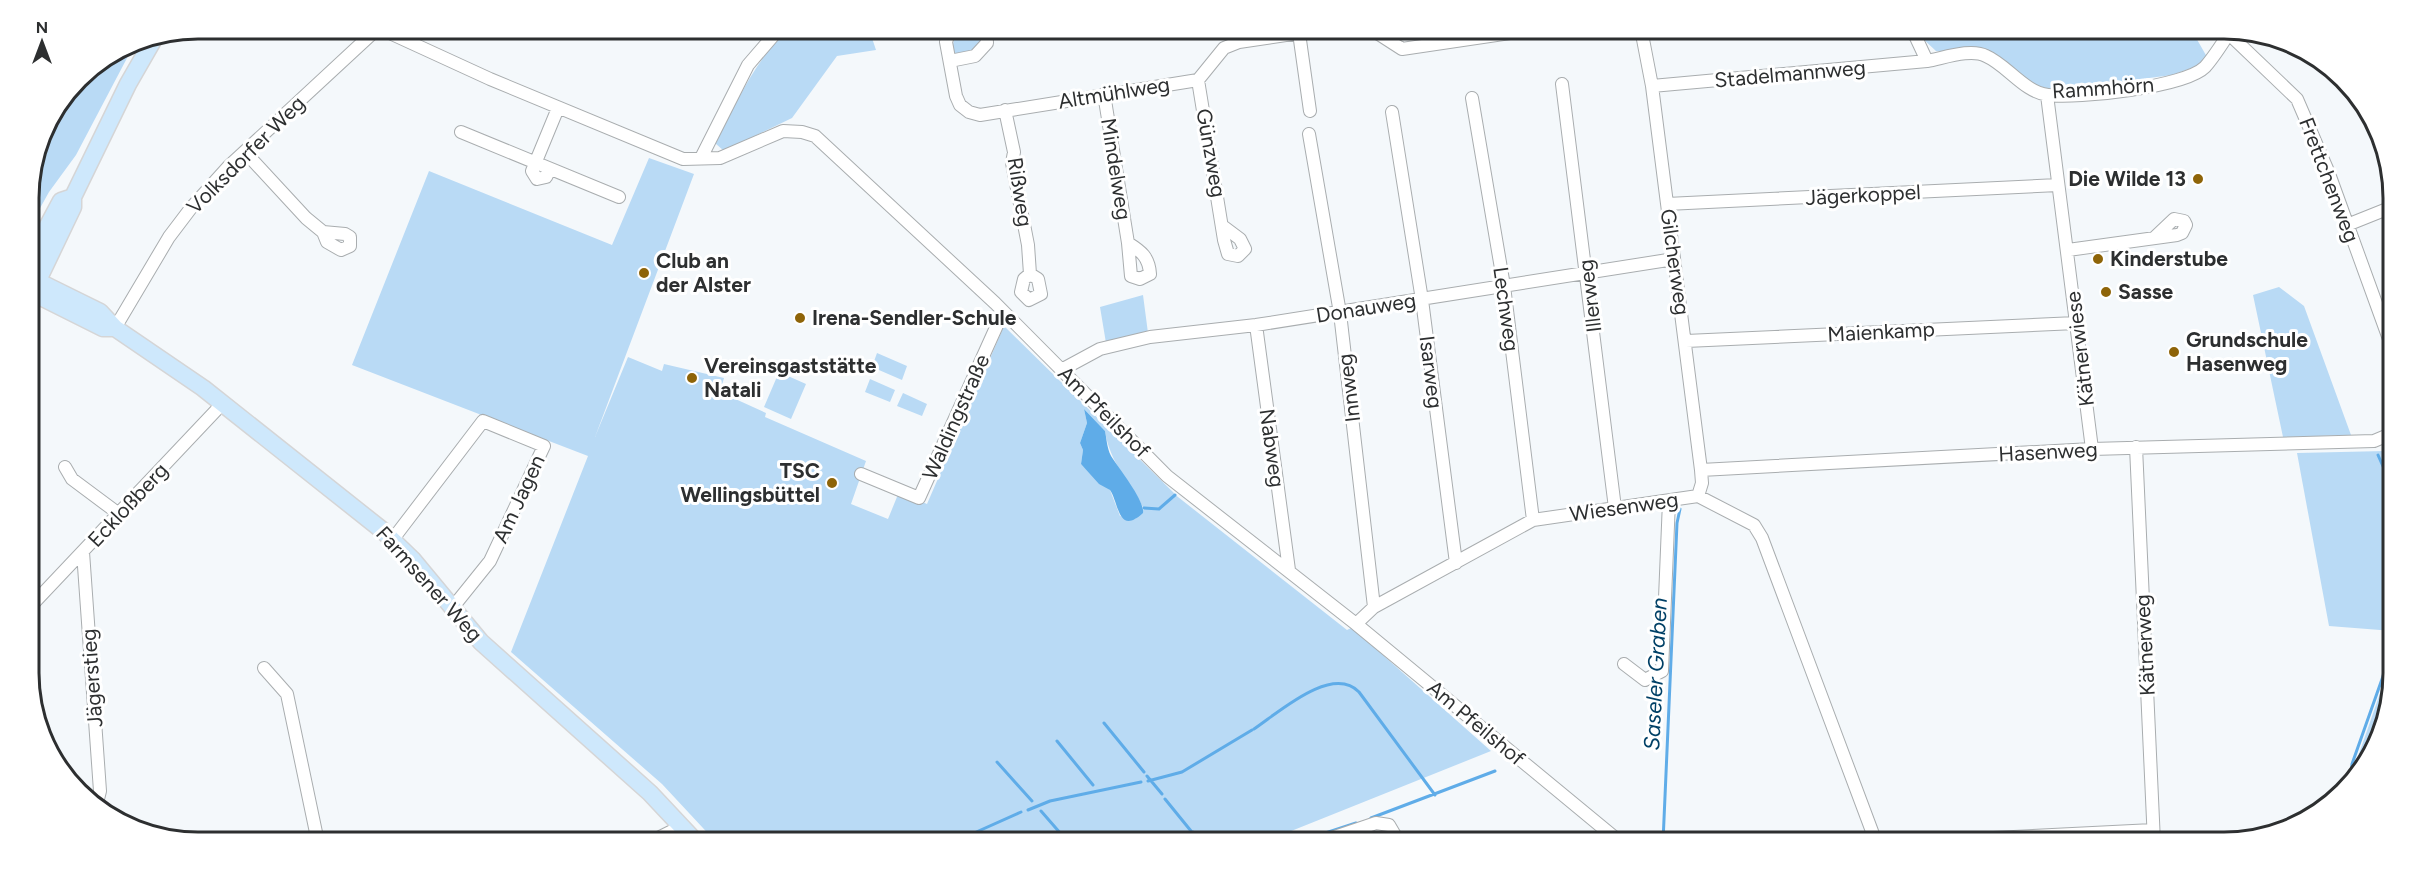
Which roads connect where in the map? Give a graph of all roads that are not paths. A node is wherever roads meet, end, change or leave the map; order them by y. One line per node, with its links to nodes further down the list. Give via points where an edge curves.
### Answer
1 (365, 39): 29 (street, Volksdorfer Weg)
2 (405, 39): 23 (street, Am Pfeilshof)
3 (770, 39): 30 (street, via 748,65)
4 (947, 39): 15 (street, Altmühlweg)
5 (987, 39): 15 (street, via 975,56)
6 (1259, 39): 17 (street, Altmühlweg, via 1224,48)
7 (1300, 39): 25 (street)
8 (1387, 39): 9 (street, via 1402,49)
9 (1467, 39)
10 (1643, 39): 19 (street, Gilcherweg)
11 (1917, 39): 16 (street)
12 (2225, 39): 21 (street, Rammhörn, via 2204,68 2175,82 2129,90)
13 (2238, 40): 37 (street, Frettchenweg, via 2297,99)
14 (150, 46): 33 (main road)
15 (950, 61): 24 (street, Altmühlweg, via 960,105 980,115)
16 (1927, 61): 19 (street, Stadelmannweg); 21 (street, Rammhörn, via 1985,55)
17 (1198, 80): 20 (street, Altmühlweg); 38 (street, Günzweg)
18 (1562, 84): 45 (street, Illerweg)
19 (1652, 86): 35 (street, Gilcherweg)
20 (1104, 94): 24 (street, Altmühlweg); 42 (street, Mindelweg)
21 (2047, 95): 32 (street, Kätnerwiese)
22 (1472, 98): 48 (street, Lechweg)
23 (558, 108): 30 (street, Am Pfeilshof, via 683,159); 31 (street)
24 (1005, 110): 47 (street, Rißweg)
25 (1310, 111)
26 (1392, 111): 50 (street, Isarweg)
27 (461, 132): 31 (street)
28 (1309, 134): 52 (street, Innweg)
29 (245, 152): 39 (street); 56 (street, Volksdorfer Weg, via 176,227)
30 (701, 158): 51 (street, Am Pfeilshof, via 720,158 783,131 815,136)
31 (535, 163): 34 (street)
32 (2058, 185): 35 (street, Jägerkoppel); 43 (street, Kätnerwiese)
33 (73, 197): 41 (main road, via 61,201); 46 (main road, via 73,207)
34 (619, 197)
35 (1667, 204): 44 (street, Gilcherweg)
36 (2383, 211): 37 (street)
37 (2347, 225): 54 (street, Frettchenweg)
38 (1224, 227)
39 (323, 232)
40 (2155, 237): 43 (street)
41 (39, 242)
42 (1128, 243)
43 (2068, 250): 53 (street, Kätnerwiese)
44 (1674, 259): 45 (street, Donauweg); 57 (street, Gilcherweg)
45 (1587, 273): 48 (street, Donauweg); 68 (street, Illerweg)
46 (39, 274)
47 (1030, 274)
48 (1504, 286): 50 (street, Donauweg); 70 (street, Lechweg)
49 (39, 292): 56 (main road, Farmsener Weg, via 103,328)
50 (1422, 300): 52 (street, Donauweg); 73 (street, Isarweg)
51 (1003, 312): 58 (street, Am Pfeilshof); 65 (street, Waldingstraße, via 919,498)
52 (1340, 313): 55 (street, Donauweg); 76 (street, Innweg)
53 (2076, 323): 57 (street, Maienkamp); 62 (street, Kätnerwiese)
54 (2383, 325)
55 (1256, 326): 58 (street, Donauweg, via 1150,337 1100,348); 74 (street, Nabweg)
56 (115, 328): 59 (main road, Farmsener Weg)
57 (1686, 341): 64 (street, Gilcherweg)
58 (1063, 369): 74 (street, Am Pfeilshof, via 1167,476)
59 (223, 403): 69 (street, Eckloßberg); 71 (main road, Farmsener Weg)
60 (2383, 437): 61 (street, Hasenweg, via 2374,441)
61 (2136, 447): 62 (street, Hasenweg); 90 (street, Kätnerweg)
62 (2092, 449): 64 (street, Hasenweg)
63 (65, 467): 69 (street, via 72,479)
64 (1701, 470): 66 (street, Gilcherweg)
65 (861, 474)
66 (1698, 496): 67 (street, Wiesenweg); 89 (street, Wiesenweg, via 1754,525 1762,538)
67 (1669, 501): 68 (street, Wiesenweg); 79 (street, via 1662,671 1645,680)
68 (1615, 508): 70 (street, Wiesenweg)
69 (119, 514): 72 (street, Eckloßberg)
70 (1533, 520): 73 (street, Wiesenweg)
71 (393, 539): 77 (main road, Farmsener Weg); 77 (street, Am Jagen, via 483,421 544,446 490,561)
72 (83, 552): 75 (street, Eckloßberg); 81 (street, Jägerstieg)
73 (1456, 563): 76 (street, Wiesenweg)
74 (1288, 570): 78 (street, Am Pfeilshof)
75 (39, 598)
76 (1374, 607): 78 (street, Wiesenweg)
77 (453, 608): 82 (main road, Farmsener Weg, via 491,652)
78 (1356, 624): 88 (street, Am Pfeilshof)
79 (1624, 664)
80 (264, 668): 83 (street, via 287,694)
81 (99, 797)
82 (682, 826): 84 (street); 85 (main road, Farmsener Weg)
83 (316, 832)
84 (670, 832)
85 (687, 832)
86 (1349, 832): 87 (street, via 1376,823 1389,825)
87 (1393, 832)
88 (1608, 832)
89 (1872, 832)
90 (2154, 832)

